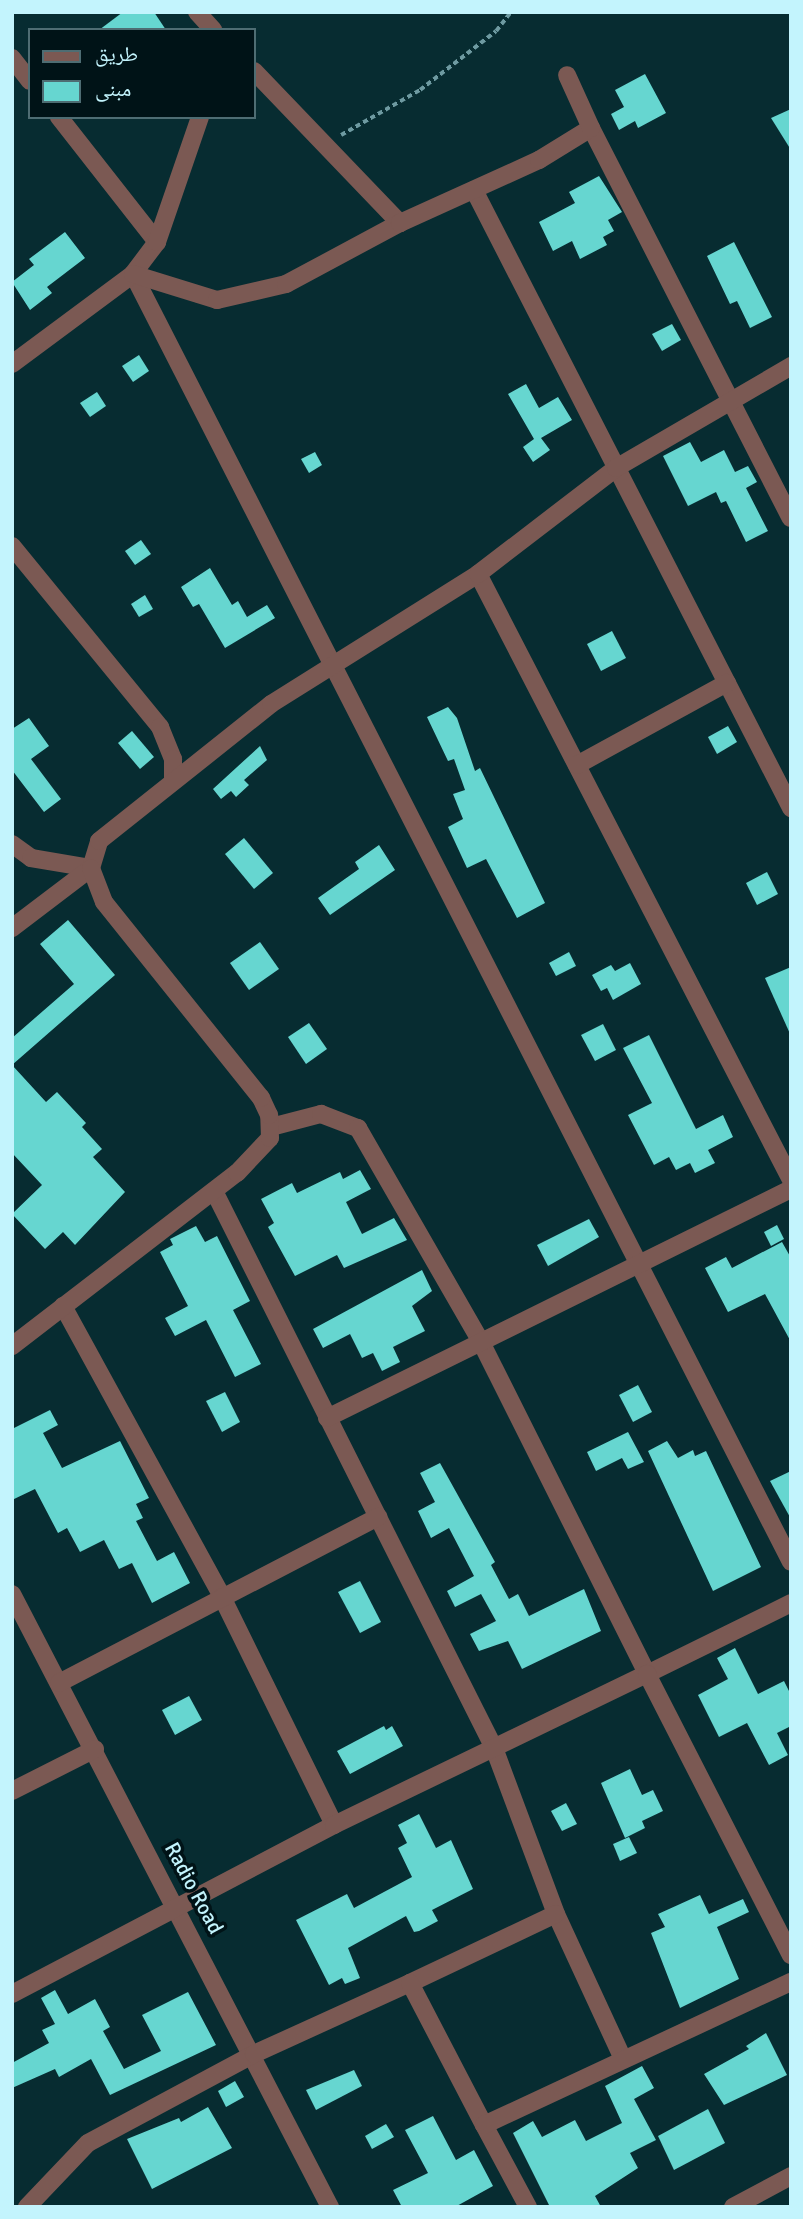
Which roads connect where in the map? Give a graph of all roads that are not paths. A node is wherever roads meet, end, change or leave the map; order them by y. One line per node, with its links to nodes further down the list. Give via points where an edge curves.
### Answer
1 (197, 12): 2 (street)
2 (211, 28)
3 (12, 58): 6 (street)
4 (256, 73): 11 (street)
5 (567, 75): 9 (street)
6 (28, 78)
7 (61, 119): 12 (street)
8 (199, 119): 12 (street)
9 (591, 128): 10 (street, via 539,160); 16 (street)
10 (474, 190): 11 (street); 17 (street)
11 (400, 223): 13 (street, via 286,284 217,300)
12 (157, 242): 13 (street)
13 (132, 274): 14 (street); 21 (street)
14 (12, 364)
15 (791, 366): 16 (street)
16 (729, 399): 17 (street); 18 (street)
17 (616, 468): 20 (street); 22 (street)
18 (791, 518)
19 (12, 546): 24 (street, via 160,727 173,759)
20 (478, 574): 21 (street); 23 (street)
21 (334, 661): 24 (street); 33 (street)
22 (727, 683): 23 (street); 25 (street)
23 (577, 765): 30 (street)
24 (173, 779): 27 (street, via 99,841)
25 (791, 808)
26 (12, 844): 27 (street, via 31,858)
27 (91, 868): 28 (street); 29 (street, via 104,902 261,1098)
28 (12, 928)
29 (271, 1128): 32 (street, via 264,1146); 35 (street, via 321,1114 358,1128)
30 (791, 1180)
31 (791, 1189): 33 (street)
32 (214, 1191): 34 (street); 37 (street)
33 (640, 1263): 35 (street); 39 (street)
34 (63, 1306): 36 (street); 41 (street)
35 (481, 1342): 37 (street); 43 (street)
36 (12, 1346)
37 (327, 1418): 38 (street)
38 (378, 1517): 41 (street); 45 (street)
39 (791, 1562)
40 (12, 1594): 44 (street, Radio Road)
41 (222, 1597): 44 (street); 48 (street)
42 (791, 1603): 43 (street)
43 (646, 1674): 45 (street); 51 (street)
44 (59, 1683): 46 (street, Radio Road)
45 (494, 1748): 48 (street); 50 (street)
46 (95, 1749): 47 (street); 49 (street, Radio Road)
47 (12, 1790)
48 (334, 1825): 49 (street)
49 (178, 1907): 54 (street); 55 (street, Radio Road)
50 (556, 1914): 53 (street); 56 (street)
51 (791, 1955)
52 (791, 1982): 56 (street)
53 (410, 1983): 55 (street); 57 (street)
54 (12, 1994)
55 (254, 2054): 59 (street, via 88,2143); 60 (street, Radio Road)
56 (622, 2057): 57 (street)
57 (484, 2125): 61 (street)
58 (791, 2176): 62 (street)
59 (27, 2207)
60 (330, 2207)
61 (528, 2207)
62 (733, 2207)

